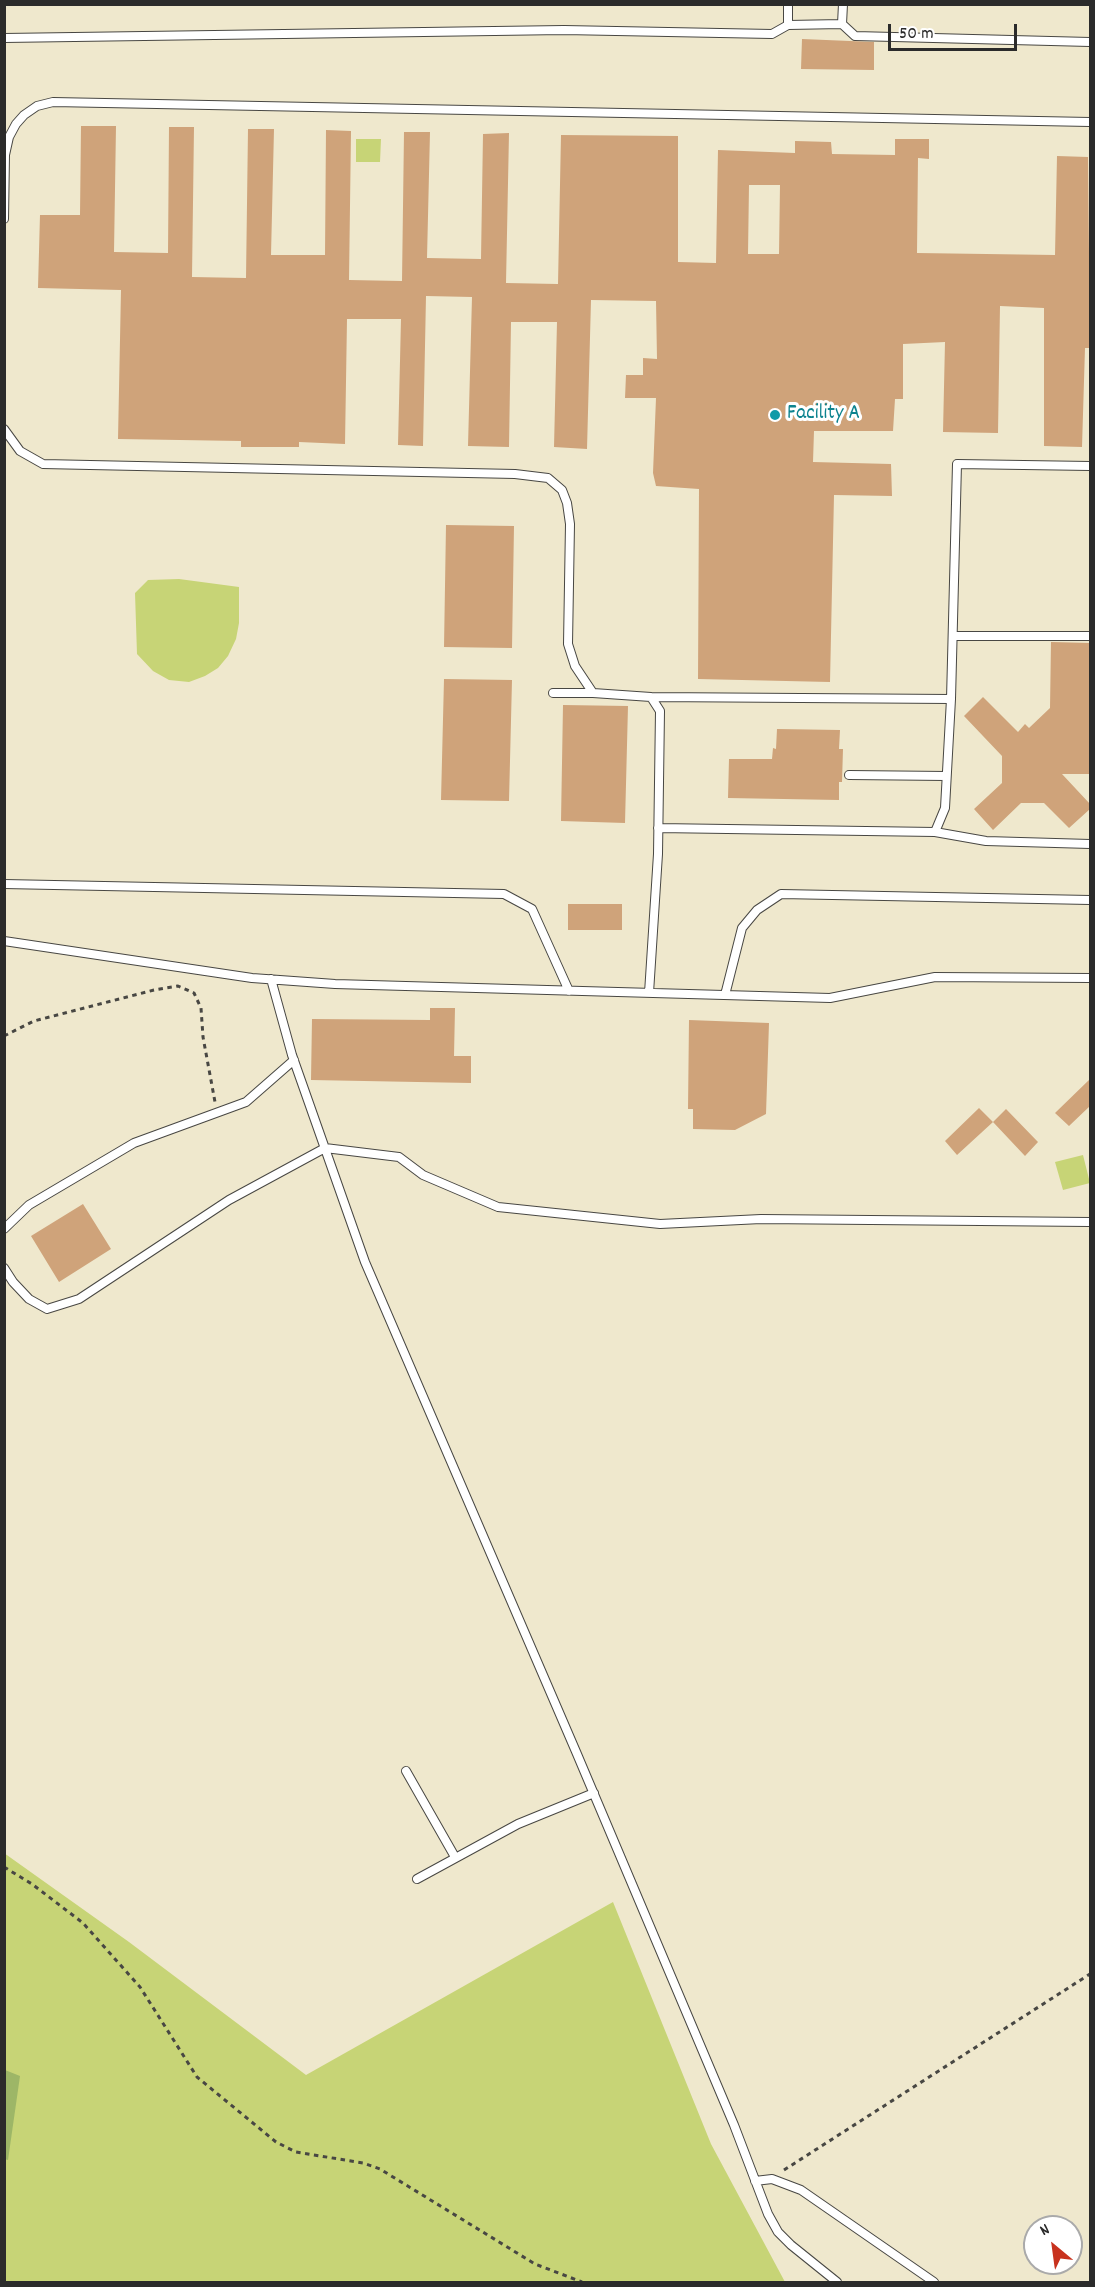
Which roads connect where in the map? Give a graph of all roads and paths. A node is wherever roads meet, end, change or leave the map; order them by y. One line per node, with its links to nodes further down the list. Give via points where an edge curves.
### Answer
1 (788, 4): 4 (lane)
2 (843, 4): 3 (lane)
3 (842, 24): 4 (lane); 6 (lane, via 855,36)
4 (788, 25): 5 (lane, via 772,34 564,30)
5 (4, 38)
6 (1090, 42)
7 (1090, 122): 8 (lane, via 53,102 24,115 9,137)
8 (4, 219)
9 (4, 429): 14 (lane, via 20,451 43,464 515,474 548,478 562,490 570,524 568,644 574,666)
10 (1090, 466): 11 (lane, via 957,464)
11 (954, 636): 12 (lane); 16 (lane)
12 (1090, 636)
13 (553, 693): 14 (lane)
14 (593, 693): 15 (lane)
15 (651, 698): 16 (lane); 19 (lane, via 660,711)
16 (951, 699): 18 (lane)
17 (849, 775): 18 (lane)
18 (946, 776): 20 (lane, via 945,808)
19 (658, 828): 20 (lane); 28 (lane)
20 (935, 832): 21 (lane, via 986,841)
21 (1090, 844)
22 (4, 884): 27 (lane, via 504,894 532,909)
23 (1090, 900): 29 (lane, via 781,894 757,910 742,928)
24 (4, 940): 26 (lane)
25 (1090, 978): 29 (lane, via 934,977 830,998)
26 (271, 979): 27 (lane); 31 (lane)
27 (569, 991): 28 (lane)
28 (649, 993): 29 (lane)
29 (725, 995)
30 (4, 1036): 32 (path, via 34,1021 178,986 194,993 201,1008 202,1037)
31 (294, 1060): 32 (lane, via 246,1102); 33 (lane)
32 (217, 1113): 35 (lane, via 134,1143 29,1205)
33 (325, 1148): 34 (lane, via 399,1157 423,1175 498,1207 660,1224 761,1219); 36 (lane, via 229,1200 79,1299 47,1309 29,1299); 38 (lane, via 365,1262)
34 (1090, 1222)
35 (4, 1230)
36 (4, 1268)
37 (406, 1771): 39 (lane)
38 (594, 1793): 39 (lane, via 518,1824); 44 (lane)
39 (455, 1857): 41 (lane)
40 (4, 1867): 45 (path, via 83,1923 140,1987 197,2077 276,2142 296,2152 380,2169 518,2255)
41 (417, 1878)
42 (1090, 1974): 43 (path)
43 (772, 2179): 44 (lane); 47 (lane, via 801,2190)
44 (755, 2181): 46 (lane, via 778,2232)
45 (582, 2283)
46 (837, 2283)
47 (934, 2283)

